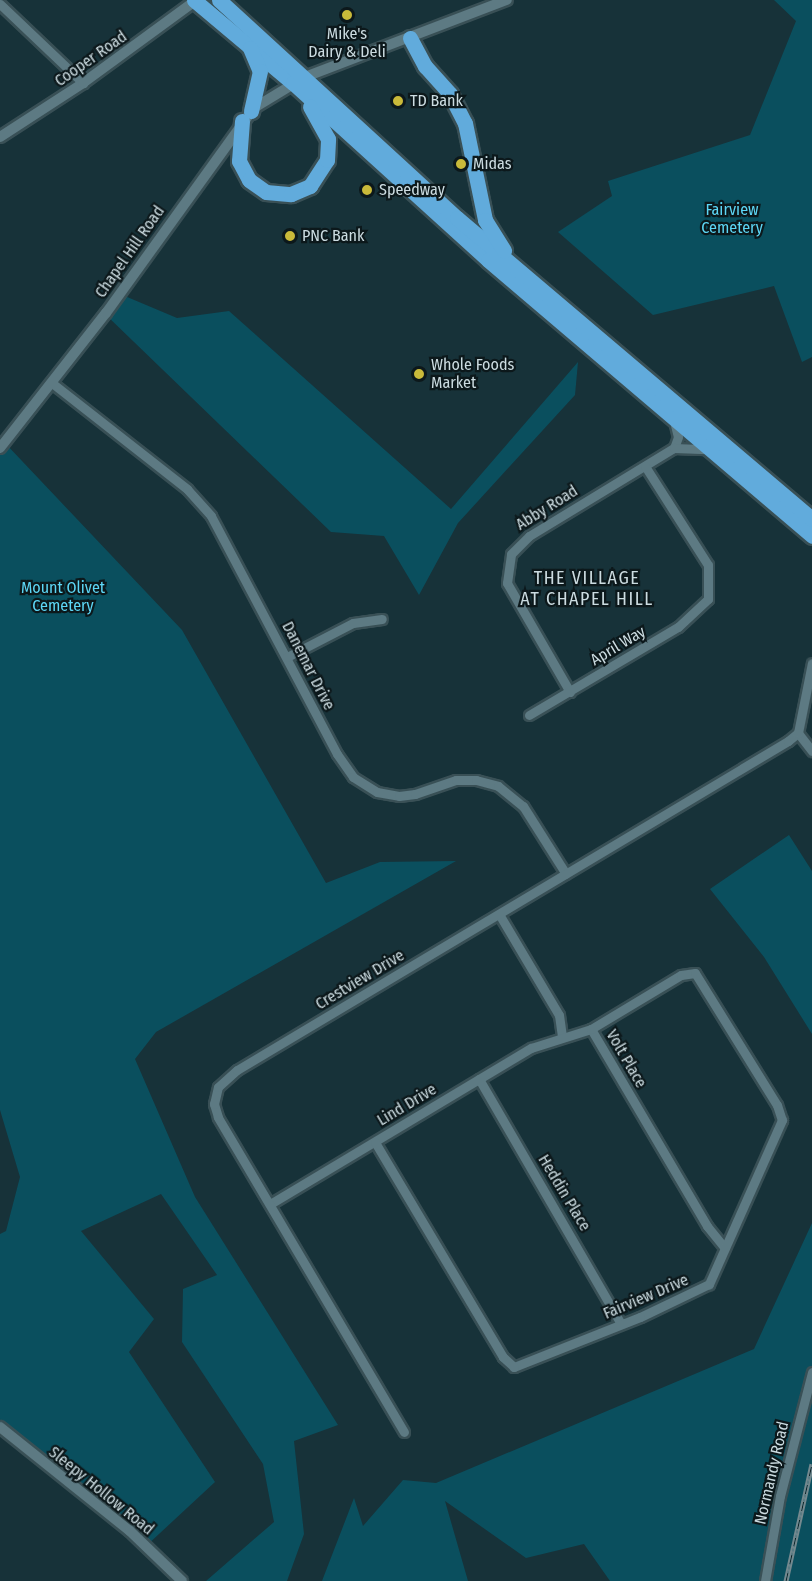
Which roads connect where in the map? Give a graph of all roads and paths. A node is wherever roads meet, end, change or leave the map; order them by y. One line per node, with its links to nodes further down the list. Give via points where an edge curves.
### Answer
1 (195, 0): 7 (highway); 9 (street, Cooper Road)
2 (219, 0): 8 (highway)
3 (507, 0): 4 (street, Chapel Hill Road)
4 (493, 3): 6 (street, Chapel Hill Road)
5 (0, 4): 9 (street)
6 (410, 38): 8 (street, Chapel Hill Road); 12 (highway, via 425,66 457,105 470,141 485,220 497,243)
7 (248, 45): 8 (highway); 10 (highway, via 260,71)
8 (299, 80): 10 (street, Chapel Hill Road); 10 (highway, via 328,139 324,168 310,186 284,195 253,184 239,161); 12 (highway); 14 (highway, via 425,205)
9 (83, 83): 11 (street, Cooper Road)
10 (246, 116): 13 (street, Chapel Hill Road)
11 (0, 137)
12 (523, 275): 19 (highway)
13 (52, 383): 15 (street, Chapel Hill Road); 22 (street, Danemar Drive, via 206,509)
14 (672, 416): 16 (street, via 678,437); 17 (highway)
15 (0, 448)
16 (674, 448): 17 (street); 18 (street, Abby Road)
17 (712, 450): 20 (highway)
18 (645, 466): 24 (street, Abby Road, via 529,536 507,560 507,583); 24 (street, April Way, via 708,565 708,599 678,627)
19 (812, 519)
20 (812, 536)
21 (382, 619): 22 (street, via 353,623)
22 (287, 657): 28 (street, Danemar Drive, via 337,754 361,783 377,792 399,796 415,795 456,780 498,786 523,806)
23 (812, 663): 26 (street)
24 (570, 692): 25 (street, April Way)
25 (529, 715)
26 (798, 733): 27 (street); 28 (street, Crestview Drive)
27 (812, 751)
28 (566, 874): 29 (street, Crestview Drive)
29 (499, 914): 31 (street, via 559,1015); 34 (street, Crestview Drive, via 220,1084 215,1110)
30 (591, 1029): 31 (street, Volt Place); 35 (street, Volt Place, via 707,1226); 35 (street, Fairview Drive, via 681,975 695,973 777,1105 782,1120)
31 (562, 1037): 32 (street, Lind Drive, via 531,1048)
32 (479, 1079): 33 (street, Lind Drive); 36 (street, Heddin Place)
33 (375, 1142): 34 (street, Lind Drive); 36 (street, Fairview Drive, via 503,1357 514,1366)
34 (270, 1204): 39 (street, Crestview Drive)
35 (725, 1248): 36 (street, Fairview Drive, via 703,1289)
36 (621, 1324)
37 (812, 1372): 41 (street, Normandy Road, via 780,1496)
38 (0, 1427): 40 (street, Sleepy Hollow Road, via 130,1531)
39 (404, 1431)
40 (182, 1581)
41 (765, 1581)

